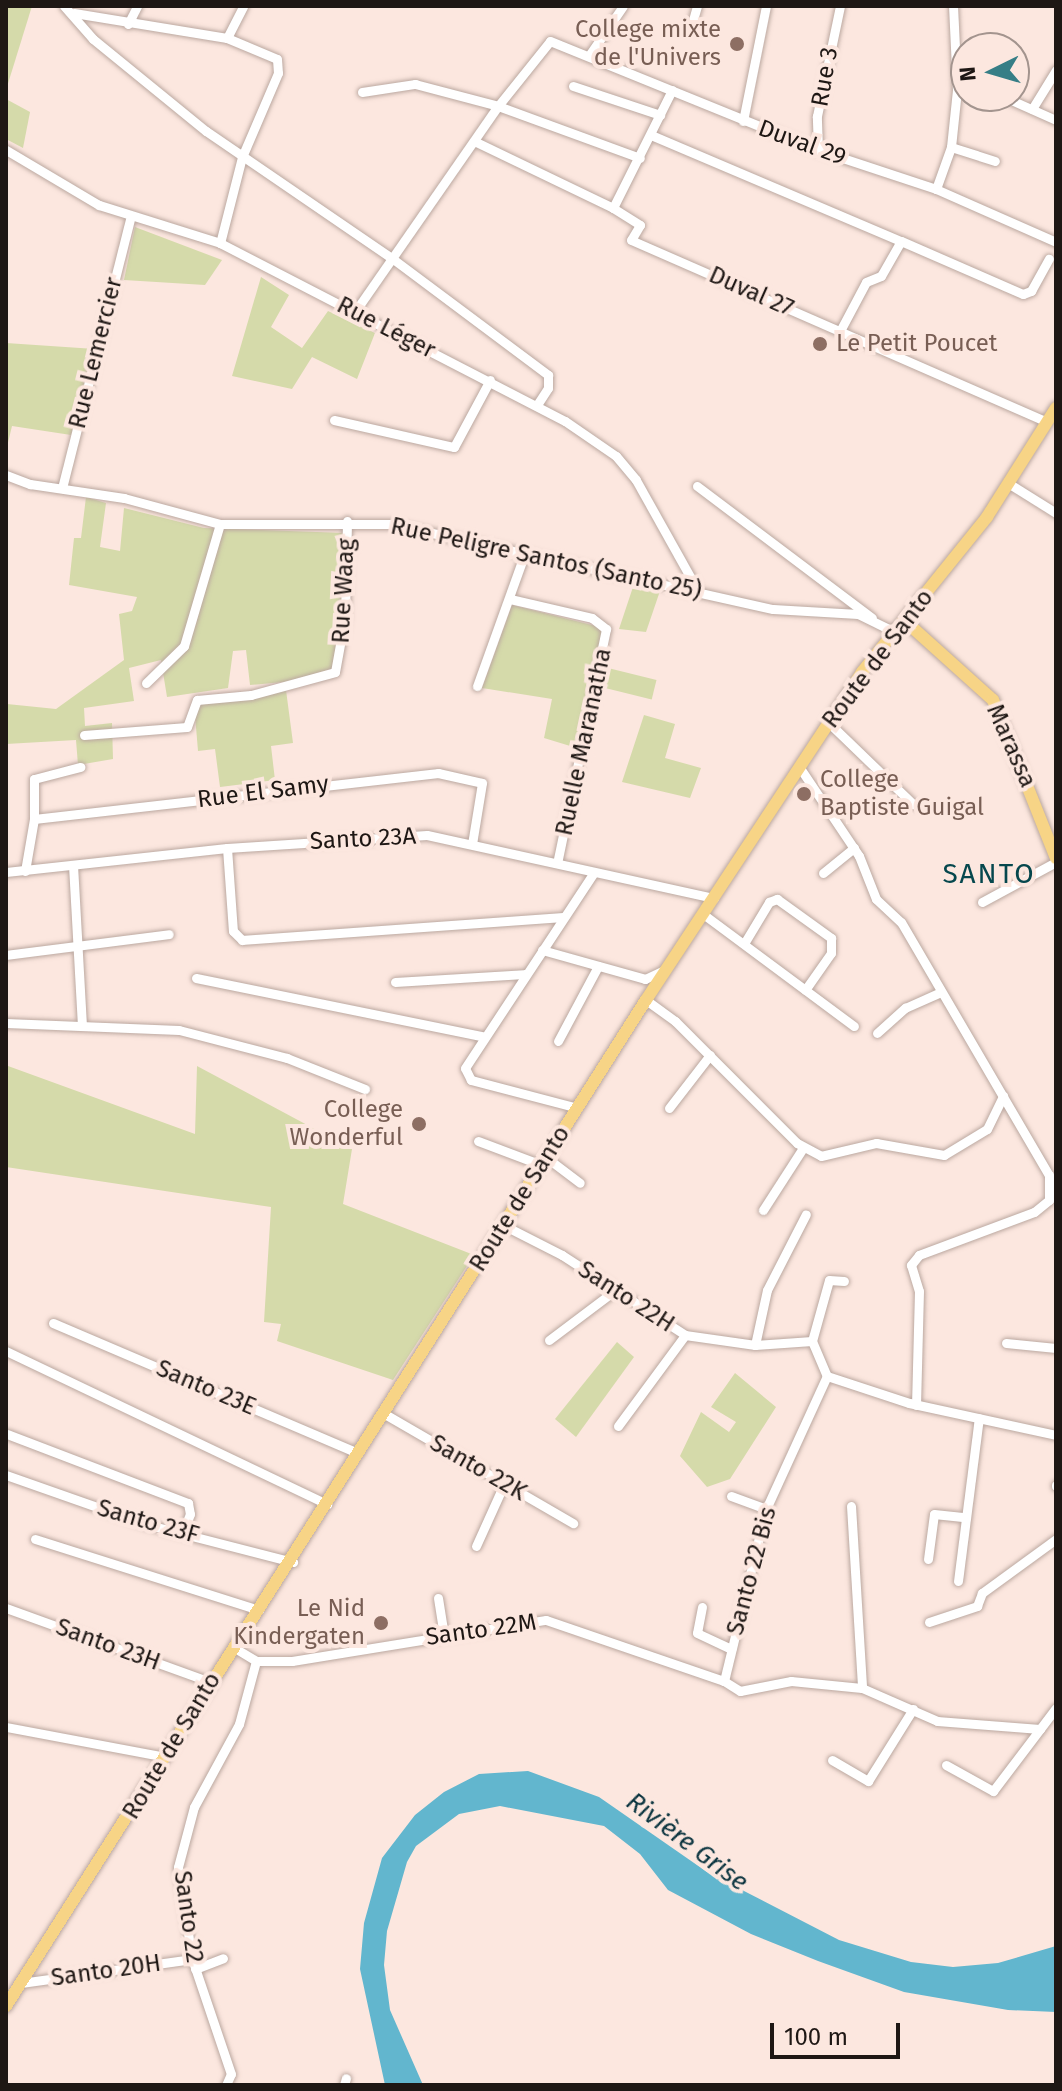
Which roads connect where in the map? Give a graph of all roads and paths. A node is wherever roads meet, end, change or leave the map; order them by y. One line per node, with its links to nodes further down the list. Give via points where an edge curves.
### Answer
1 (64, 6): 9 (street)
2 (137, 6): 10 (street)
3 (243, 6): 13 (street)
4 (623, 6): 14 (street)
5 (697, 6): 11 (street)
6 (766, 6): 24 (street)
7 (840, 6): 29 (street, Rue 3, via 817,116)
8 (953, 6): 12 (street)
9 (74, 13): 10 (street); 30 (street, via 93,39)
10 (128, 24): 13 (street)
11 (691, 27)
12 (955, 32)
13 (227, 38): 30 (street, via 272,55 278,66)
14 (590, 54): 17 (street, Duval 29); 19 (street, Duval 29, via 550,41)
15 (1056, 70): 20 (street)
16 (573, 86): 22 (street)
17 (672, 90): 22 (street); 24 (street, Duval 29)
18 (362, 92): 19 (street, via 415,84)
19 (498, 106): 26 (street); 31 (street)
20 (1032, 109): 23 (street)
21 (957, 112): 27 (street)
22 (660, 115): 25 (street)
23 (1056, 120)
24 (743, 121): 29 (street, Duval 29)
25 (651, 135): 31 (street); 36 (street)
26 (474, 141): 34 (street); 39 (street)
27 (951, 147): 32 (street); 33 (street)
28 (6, 150): 35 (street, Rue Léger)
29 (818, 150): 33 (street, Duval 29)
30 (242, 157): 38 (street); 39 (street)
31 (640, 158): 34 (street)
32 (995, 161)
33 (936, 189): 37 (street, Duval 29)
34 (613, 208): 42 (street, Duval 27, via 640,225 631,240)
35 (130, 219): 38 (street, Rue Léger); 51 (street, Rue Lemercier)
36 (901, 241): 40 (street, via 1023,294 1031,291); 42 (street, via 881,276 866,282)
37 (1056, 242)
38 (220, 243): 41 (street, Rue Léger)
39 (393, 259): 41 (street); 44 (street, via 548,375 548,388)
40 (1049, 259)
41 (354, 313): 43 (street, Rue Léger)
42 (840, 331): 47 (street, Duval 27)
43 (490, 380): 44 (street, Rue Léger); 46 (street, via 454,447)
44 (537, 405): 56 (street, Rue Léger, via 616,456 662,523)
45 (1056, 408): 47 (main road, Route de Santo)
46 (334, 420)
47 (1047, 422): 49 (main road, Route de Santo)
48 (6, 475): 51 (street, Rue Peligre Santos (Santo 25))
49 (1008, 483): 52 (street); 59 (main road, Route de Santo)
50 (697, 486): 58 (street)
51 (62, 488): 54 (street, Rue Peligre Santos (Santo 25), via 124,498)
52 (1056, 513)
53 (347, 521): 54 (street, Rue Peligre Santos (Santo 25)); 55 (street, Rue Peligre Santos (Santo 25), via 407,526); 64 (street, Rue Waag, via 345,617 335,672 251,695 197,700 187,727)
54 (220, 524): 61 (street, via 184,646)
55 (525, 553): 56 (street, Rue Peligre Santos (Santo 25)); 57 (street)
56 (698, 591): 58 (street, Rue Peligre Santos (Santo 25), via 773,609 831,609)
57 (510, 599): 62 (street); 73 (street, Ruelle Maranatha, via 592,618 606,629)
58 (872, 618): 60 (street, Rue Peligre Santos (Santo 25))
59 (904, 620): 60 (main road, Route de Santo); 72 (main road, Marassa, via 993,700)
60 (893, 631): 63 (main road, Route de Santo)
61 (146, 683)
62 (477, 686)
63 (829, 723): 66 (main road, Route de Santo); 67 (street)
64 (84, 735)
65 (80, 767): 68 (street, via 34,779)
66 (800, 768): 71 (street); 79 (main road, Route de Santo)
67 (913, 804)
68 (34, 819): 69 (street, Rue El Samy, via 438,773 482,783); 75 (street)
69 (472, 844): 70 (street, Santo 23A, via 427,835); 73 (street, Santo 23A)
70 (227, 848): 74 (street, Santo 23A); 82 (street, via 233,931 242,940)
71 (854, 848): 77 (street); 94 (street, via 876,899 901,922)
72 (1056, 860): 80 (street)
73 (557, 863): 78 (street, Santo 23A)
74 (73, 865): 75 (street, Santo 23A); 85 (street)
75 (25, 871): 76 (street, Santo 23A)
76 (6, 872)
77 (823, 873)
78 (593, 874): 79 (street, Santo 23A); 82 (street)
79 (714, 898): 81 (main road, Route de Santo)
80 (982, 902)
81 (703, 914): 84 (street); 88 (main road, Route de Santo)
82 (562, 917): 86 (street)
83 (169, 934): 85 (street)
84 (745, 942): 93 (street); 93 (street, via 769,902 777,899 831,938 831,953)
85 (79, 944): 87 (street); 97 (street)
86 (542, 950): 89 (street); 90 (street)
87 (6, 955)
88 (671, 964): 89 (street, via 645,979); 95 (main road, Route de Santo)
89 (598, 966): 101 (street)
90 (524, 974): 92 (street); 100 (street)
91 (196, 978): 100 (street)
92 (395, 982)
93 (805, 990): 98 (street)
94 (941, 992): 99 (street, via 905,1008); 104 (street)
95 (646, 1000): 102 (street); 105 (main road, Route de Santo)
96 (6, 1023): 97 (street)
97 (82, 1026): 103 (street, via 179,1030 287,1058)
98 (854, 1026)
99 (877, 1033)
100 (482, 1036): 105 (street, via 465,1068 471,1080)
101 (558, 1041)
102 (710, 1055): 106 (street); 108 (street)
103 (365, 1089)
104 (1003, 1096): 108 (street, via 987,1129 944,1155 876,1143 833,1157); 125 (street, via 1049,1175 1049,1200 1034,1212 919,1255 911,1265 919,1291)
105 (578, 1108): 109 (main road, Route de Santo)
106 (669, 1108)
107 (478, 1141): 109 (street)
108 (803, 1148): 111 (street)
109 (544, 1162): 110 (street); 113 (main road, Route de Santo)
110 (580, 1183)
111 (763, 1210)
112 (806, 1214): 121 (street, via 767,1290)
113 (505, 1226): 115 (street, Santo 22H, via 562,1255); 126 (main road, Route de Santo)
114 (844, 1281): 119 (street, via 829,1280)
115 (614, 1291): 117 (street, Santo 22H); 118 (street)
116 (53, 1323): 131 (street, Santo 23E)
117 (685, 1335): 121 (street, Santo 22H); 128 (street)
118 (549, 1340)
119 (812, 1341): 121 (street, Santo 22H); 124 (street)
120 (1006, 1343): 122 (street)
121 (755, 1345)
122 (1056, 1348)
123 (6, 1351): 135 (street)
124 (827, 1376): 125 (street); 137 (street, Santo 22 Bis)
125 (916, 1405): 127 (street)
126 (383, 1413): 131 (main road, Route de Santo); 133 (street, Santo 22K)
127 (979, 1418): 130 (street); 138 (street)
128 (618, 1426)
129 (7, 1434): 140 (street, via 188,1503)
130 (1056, 1435)
131 (358, 1453): 135 (main road, Route de Santo)
132 (6, 1475): 140 (street, Santo 23F)
133 (504, 1484): 139 (street, Santo 22K); 143 (street)
134 (731, 1496): 137 (street)
135 (327, 1504): 145 (main road, Route de Santo)
136 (851, 1506): 158 (street)
137 (766, 1509): 154 (street, Santo 22 Bis)
138 (965, 1517): 144 (street, via 934,1514); 146 (street)
139 (573, 1523)
140 (183, 1531): 145 (street, Santo 23F)
141 (35, 1539): 150 (street)
142 (1056, 1539): 151 (street, via 982,1593 977,1606)
143 (476, 1546)
144 (928, 1559)
145 (293, 1562): 150 (main road, Route de Santo)
146 (958, 1581)
147 (438, 1598): 152 (street)
148 (702, 1607): 154 (street, via 697,1633)
149 (6, 1608): 157 (street, Santo 23H)
150 (259, 1610): 153 (main road, Route de Santo)
151 (929, 1622)
152 (444, 1635): 155 (street, Santo 22M, via 292,1661); 156 (street, Santo 22M, via 546,1620)
153 (233, 1647): 155 (street); 157 (main road, Route de Santo)
154 (731, 1649): 156 (street, Santo 22 Bis)
155 (256, 1661): 167 (street, Santo 22, via 239,1724 194,1807 178,1867)
156 (724, 1681): 158 (street, Santo 22M, via 740,1691 791,1681)
157 (210, 1682): 163 (main road, Route de Santo)
158 (862, 1688): 160 (street, Santo 22M)
159 (1056, 1708): 162 (street)
160 (913, 1709): 162 (street, Santo 22M, via 937,1721); 164 (street, via 868,1781)
161 (6, 1727): 163 (street)
162 (1040, 1729): 165 (street, via 993,1791)
163 (166, 1757): 168 (main road, Route de Santo)
164 (832, 1760)
165 (946, 1765)
166 (223, 1958): 167 (street, Santo 20H)
167 (193, 1964): 168 (street, Santo 20H); 170 (street, Santo 22, via 231,2074)
168 (21, 1983): 169 (main road, Route de Santo)
169 (6, 2006)
170 (226, 2085)

